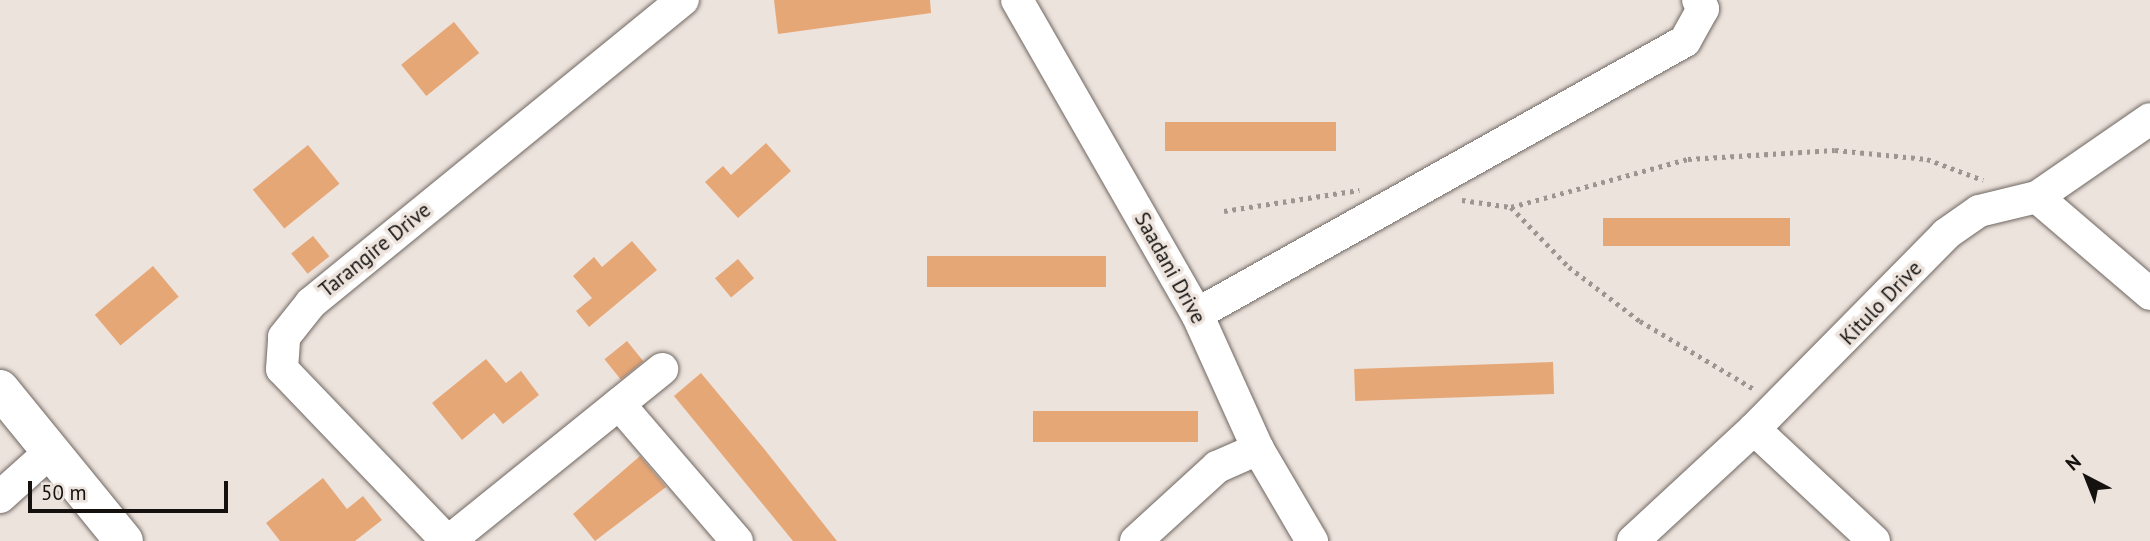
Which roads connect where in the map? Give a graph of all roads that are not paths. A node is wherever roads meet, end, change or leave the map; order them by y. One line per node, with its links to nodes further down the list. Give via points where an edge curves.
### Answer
1 (683, 0): 16 (street, Tarangire Drive, via 311,303 284,337 282,369)
2 (1017, 0): 7 (street, Saadani Drive)
3 (1701, 5): 7 (street, via 1685,41)
4 (2150, 119): 5 (street, Kitulo Drive)
5 (2025, 198): 6 (street); 11 (street, Kitulo Drive, via 1979,211 1946,234)
6 (2150, 293)
7 (1197, 314): 12 (street, Saadani Drive)
8 (662, 369): 10 (street)
9 (0, 389): 13 (street)
10 (620, 404): 16 (street); 17 (street)
11 (1754, 429): 20 (street, Kitulo Drive); 21 (street)
12 (1258, 449): 18 (street, via 1217,467); 19 (street, Saadani Drive)
13 (50, 452): 14 (street); 15 (street)
14 (0, 497)
15 (124, 541)
16 (448, 541)
17 (737, 541)
18 (1136, 541)
19 (1312, 541)
20 (1633, 541)
21 (1874, 541)

